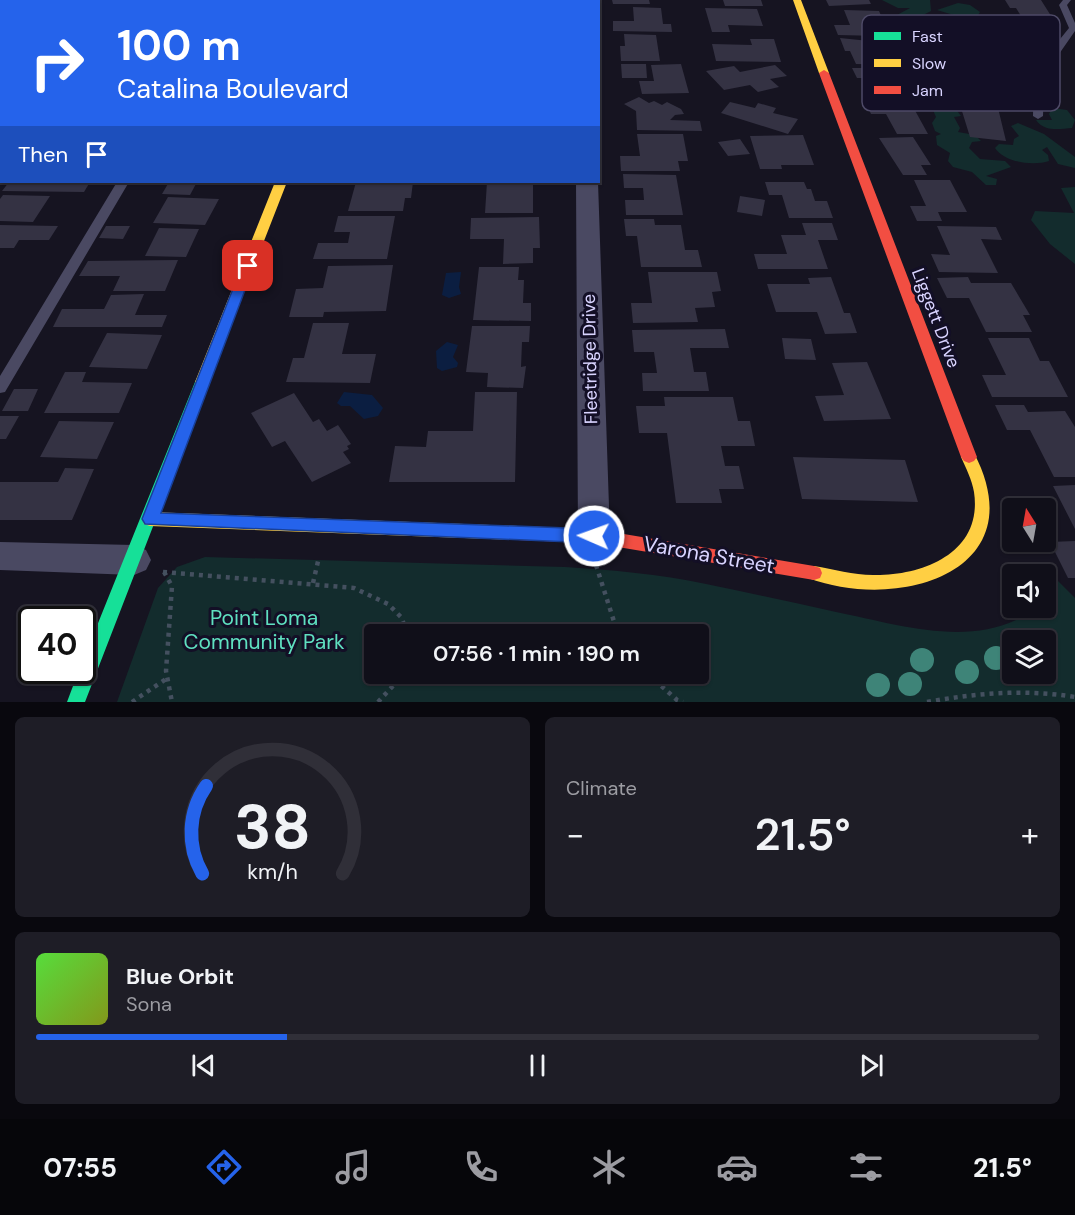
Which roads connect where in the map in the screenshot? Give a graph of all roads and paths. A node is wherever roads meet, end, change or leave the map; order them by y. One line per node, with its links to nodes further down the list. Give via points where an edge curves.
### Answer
1 (797, 0): 17 (street, Liggett Drive, via 982,492 983,515 978,532 958,561 931,574)
2 (1067, 0): 3 (lane, via 1064,5 1073,28)
3 (1060, 43)
4 (1039, 111): 5 (lane)
5 (1038, 116)
6 (122, 183): 9 (lane)
7 (280, 183): 10 (street)
8 (587, 183): 11 (street, Fleetridge Drive)
9 (0, 388)
10 (150, 519): 11 (street, Varona Street); 14 (street)
11 (594, 536): 17 (street, Varona Street)
12 (0, 556): 14 (street)
13 (319, 557): 16 (path)
14 (134, 560): 25 (street)
15 (596, 565): 19 (path)
16 (313, 583): 18 (path, via 344,586 380,597 398,613); 20 (path, via 163,572 172,586)
17 (872, 583)
18 (403, 624)
19 (615, 624)
20 (166, 679): 26 (path); 27 (path, via 172,690)
21 (397, 684): 28 (path)
22 (660, 684): 24 (path)
23 (1075, 697): 29 (path, via 1009,690)
24 (680, 701)
25 (76, 702)
26 (132, 702)
27 (172, 702)
28 (378, 702)
29 (927, 702)

